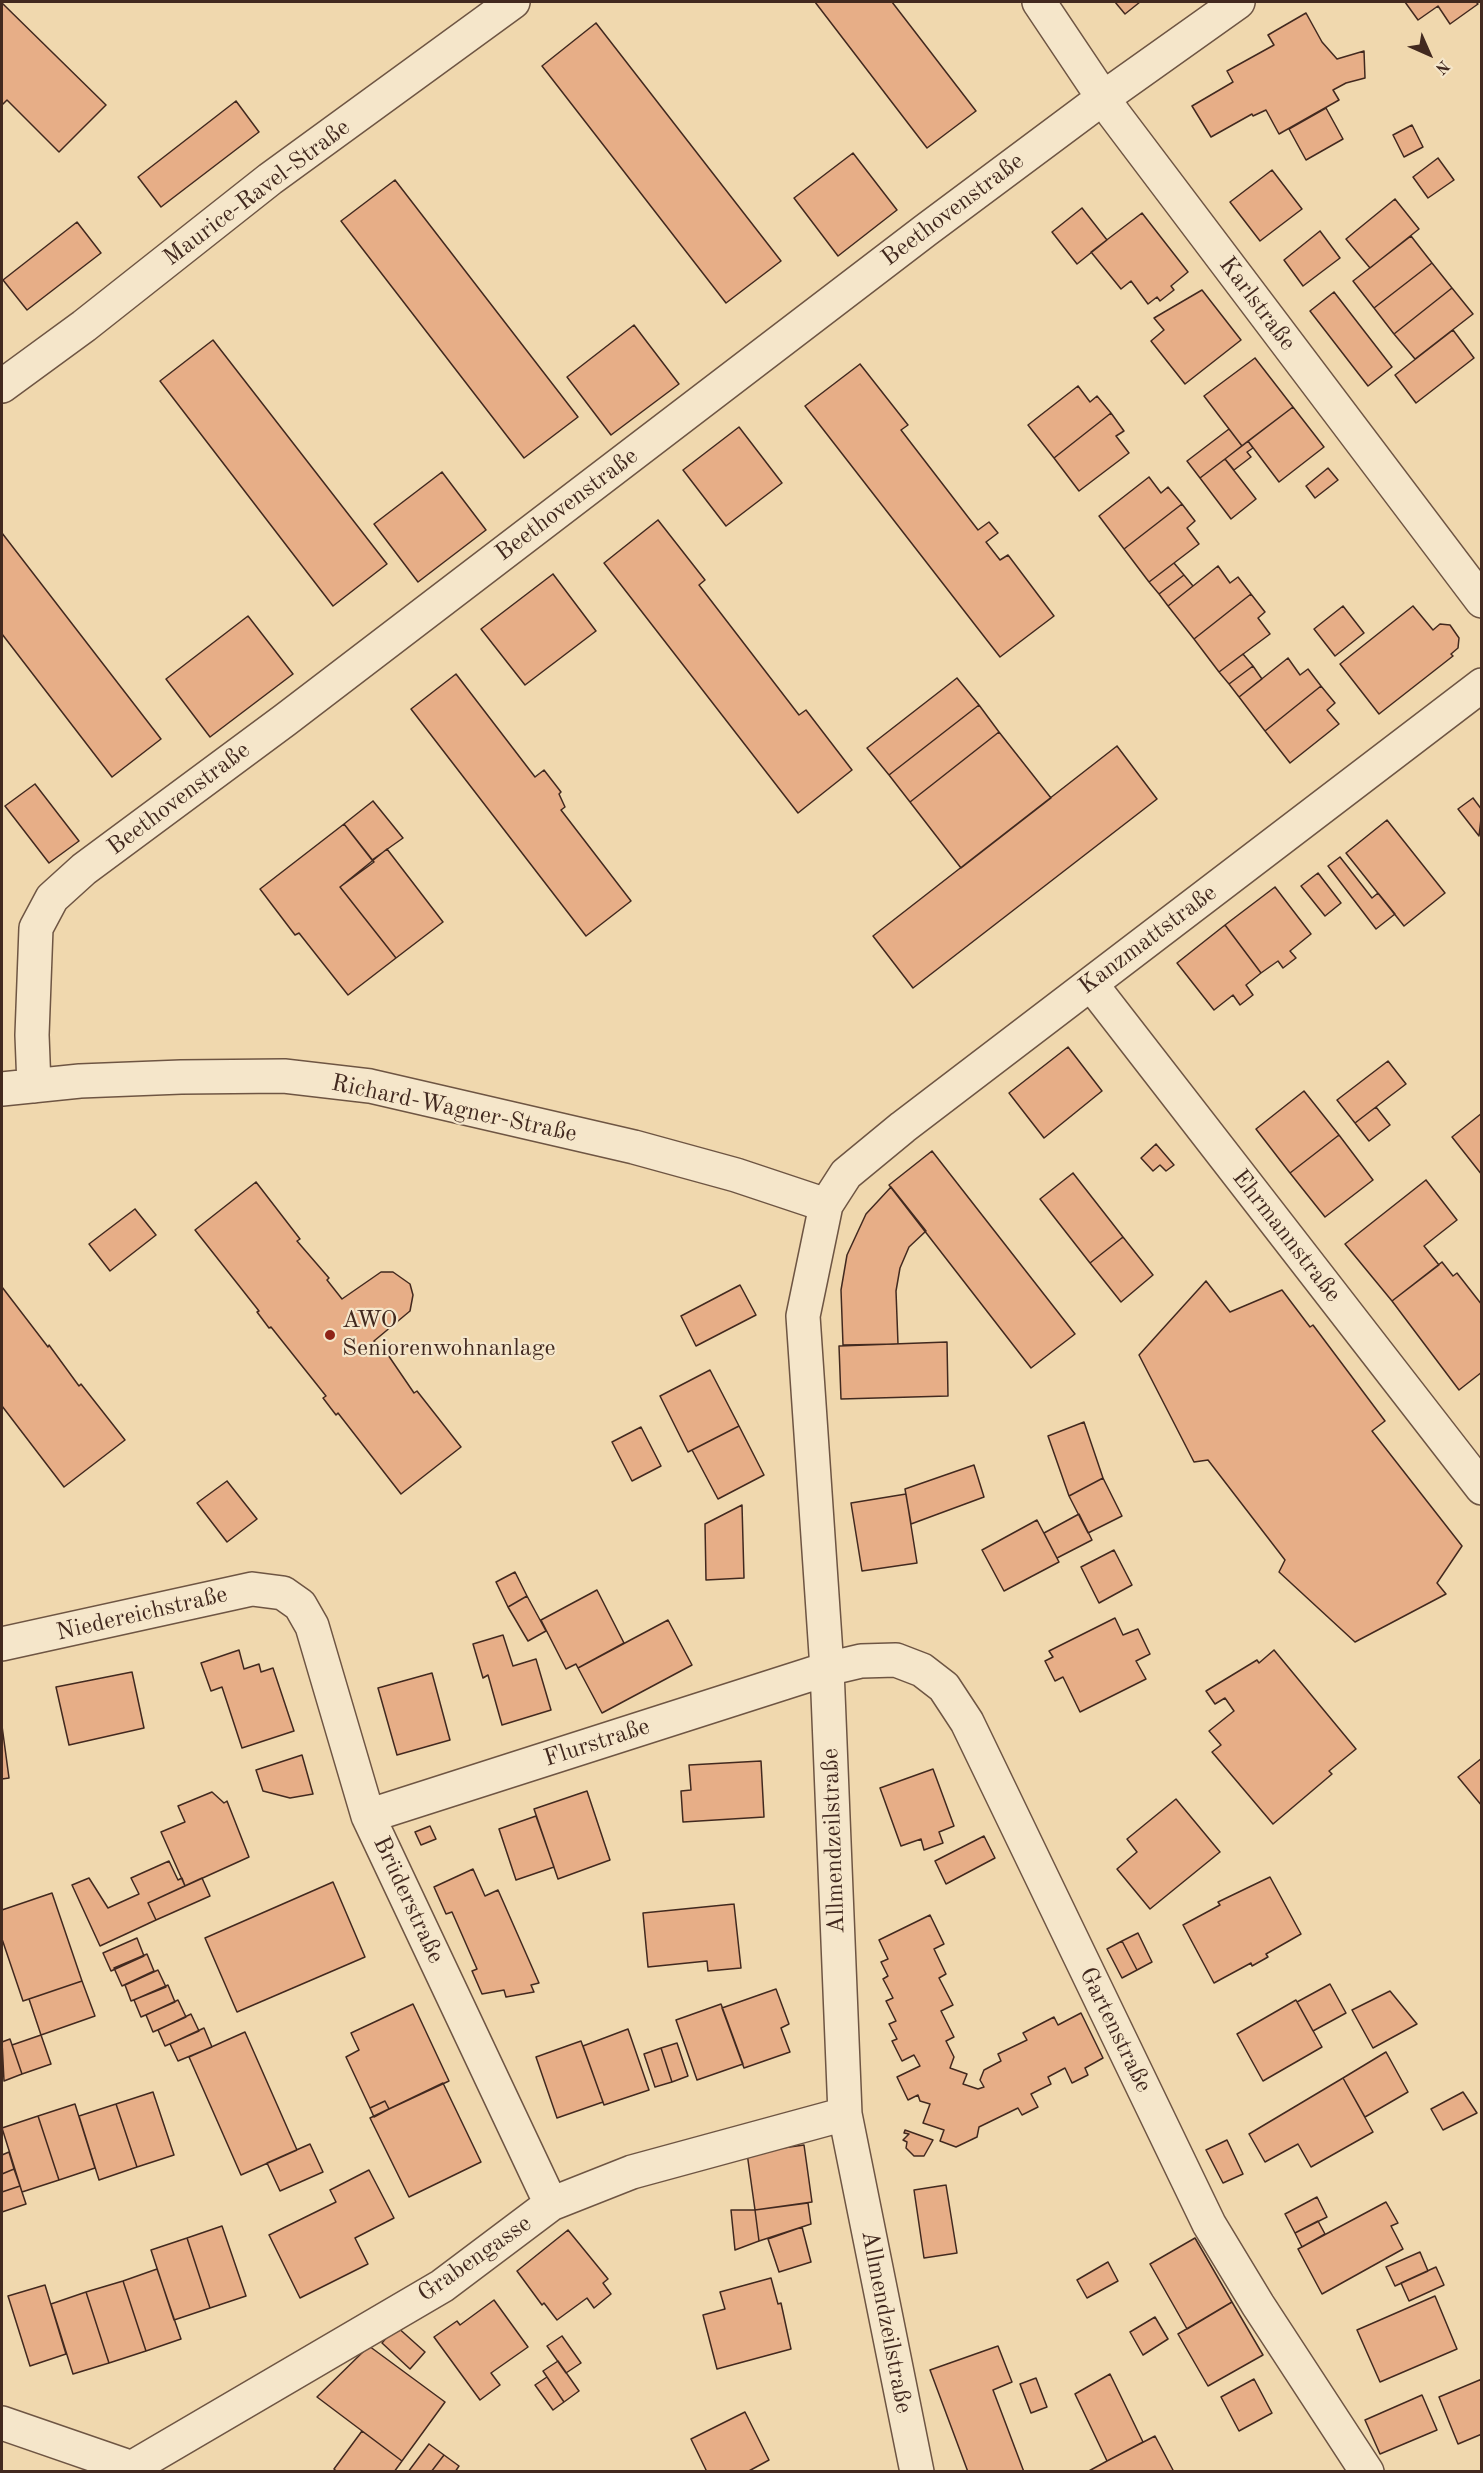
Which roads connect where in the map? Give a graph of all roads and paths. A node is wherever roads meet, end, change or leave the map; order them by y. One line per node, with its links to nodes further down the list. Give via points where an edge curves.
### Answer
1 (513, 2): 5 (street, Maurice-Ravel-Straße, via 270,179)
2 (1039, 2): 4 (street, Karlstraße)
3 (1238, 2): 4 (street, Beethovenstraße)
4 (1102, 98): 6 (street, Karlstraße); 9 (street, Beethovenstraße, via 84,869 52,898 36,928)
5 (2, 386)
6 (1482, 601)
7 (1482, 685): 8 (street, Kanzmattstraße)
8 (1091, 984): 11 (street, Kanzmattstraße, via 846,1174); 12 (street, Ehrmannstraße)
9 (34, 1086): 10 (street, Richard-Wagner-Straße); 11 (street, Richard-Wagner-Straße, via 181,1077 284,1076 370,1086 634,1147)
10 (2, 1089)
11 (826, 1205): 15 (street, Allmendzeilstraße, via 803,1316)
12 (1482, 1488)
13 (283, 1593): 14 (street, Niedereichstraße, via 252,1589); 16 (street, Brüderstraße, via 300,1605 312,1626)
14 (2, 1644)
15 (827, 1669): 16 (street, Flurstraße); 17 (street, Allmendzeilstraße); 22 (street, Gartenstraße, via 861,1661 896,1660 922,1670 944,1687 967,1722 1209,2224)
16 (368, 1816): 18 (street, Brüderstraße)
17 (845, 2114): 18 (street, Grabengasse, via 632,2172); 21 (street, Allmendzeilstraße)
18 (551, 2204): 20 (street, Grabengasse, via 442,2286)
19 (2, 2423): 20 (street)
20 (138, 2469)
21 (917, 2472)
22 (1367, 2472)

